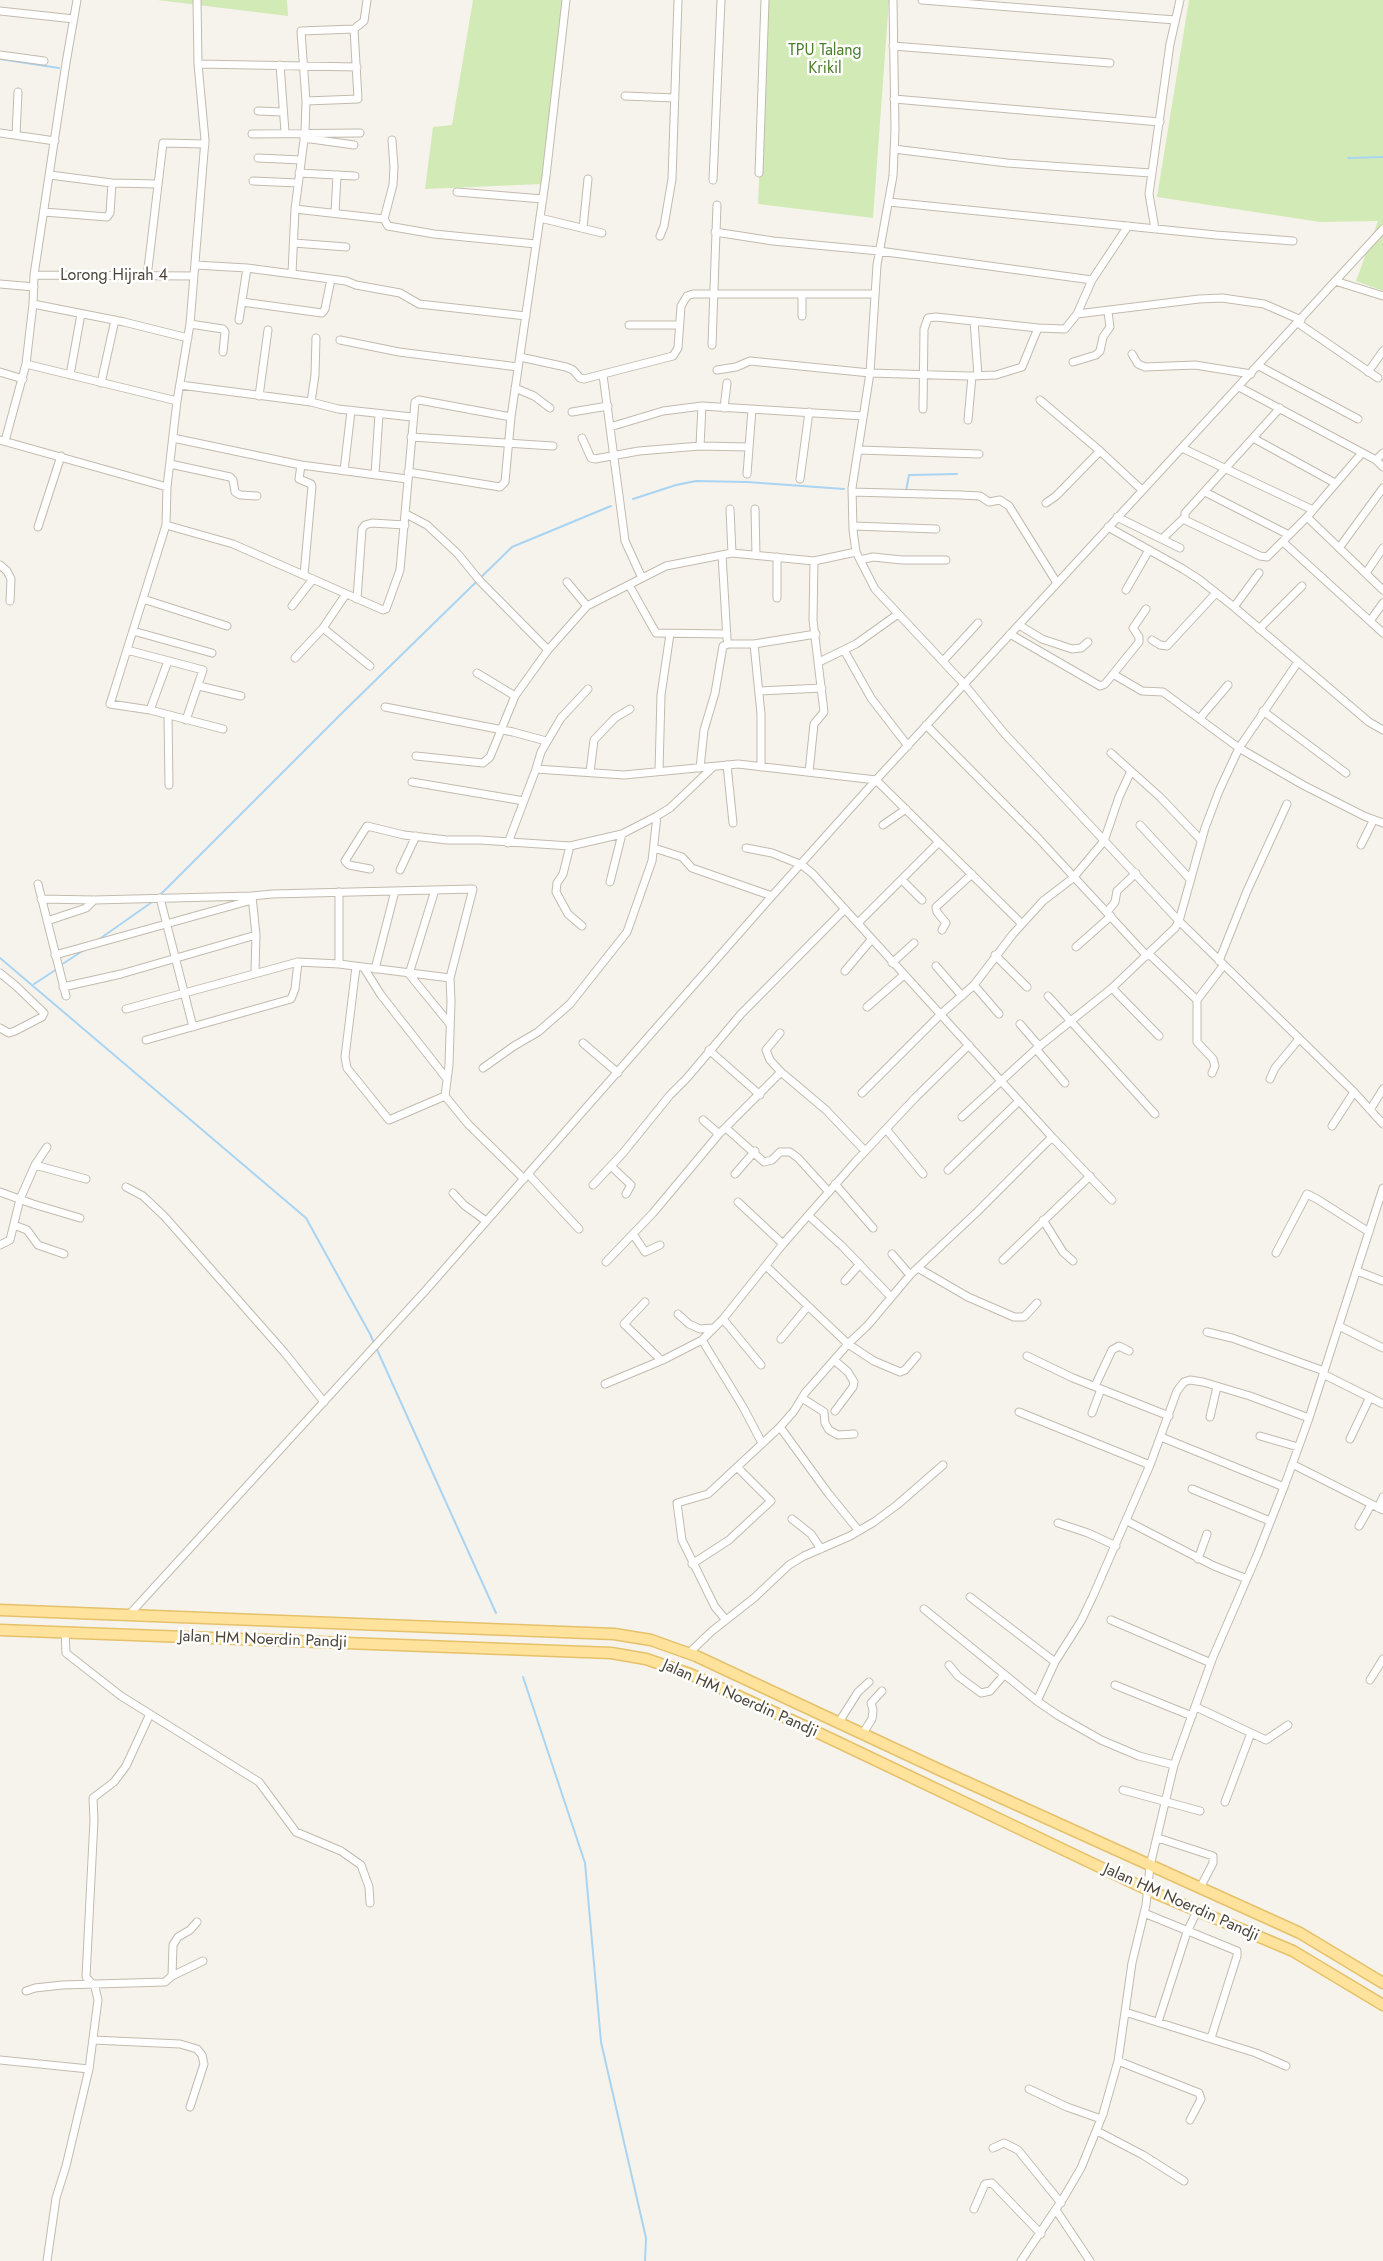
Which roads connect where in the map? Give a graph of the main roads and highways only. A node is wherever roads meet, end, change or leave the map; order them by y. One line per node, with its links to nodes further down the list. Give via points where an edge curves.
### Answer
1 (0, 1610): 3 (main road, Jalan HM Noerdin Pandji, via 614,1634 651,1640 689,1653 1299,1933)
2 (0, 1630): 4 (main road, Jalan HM Noerdin Pandji, via 611,1653 646,1659 690,1674 1148,1890 1293,1952)
3 (1383, 1983)
4 (1383, 2005)

